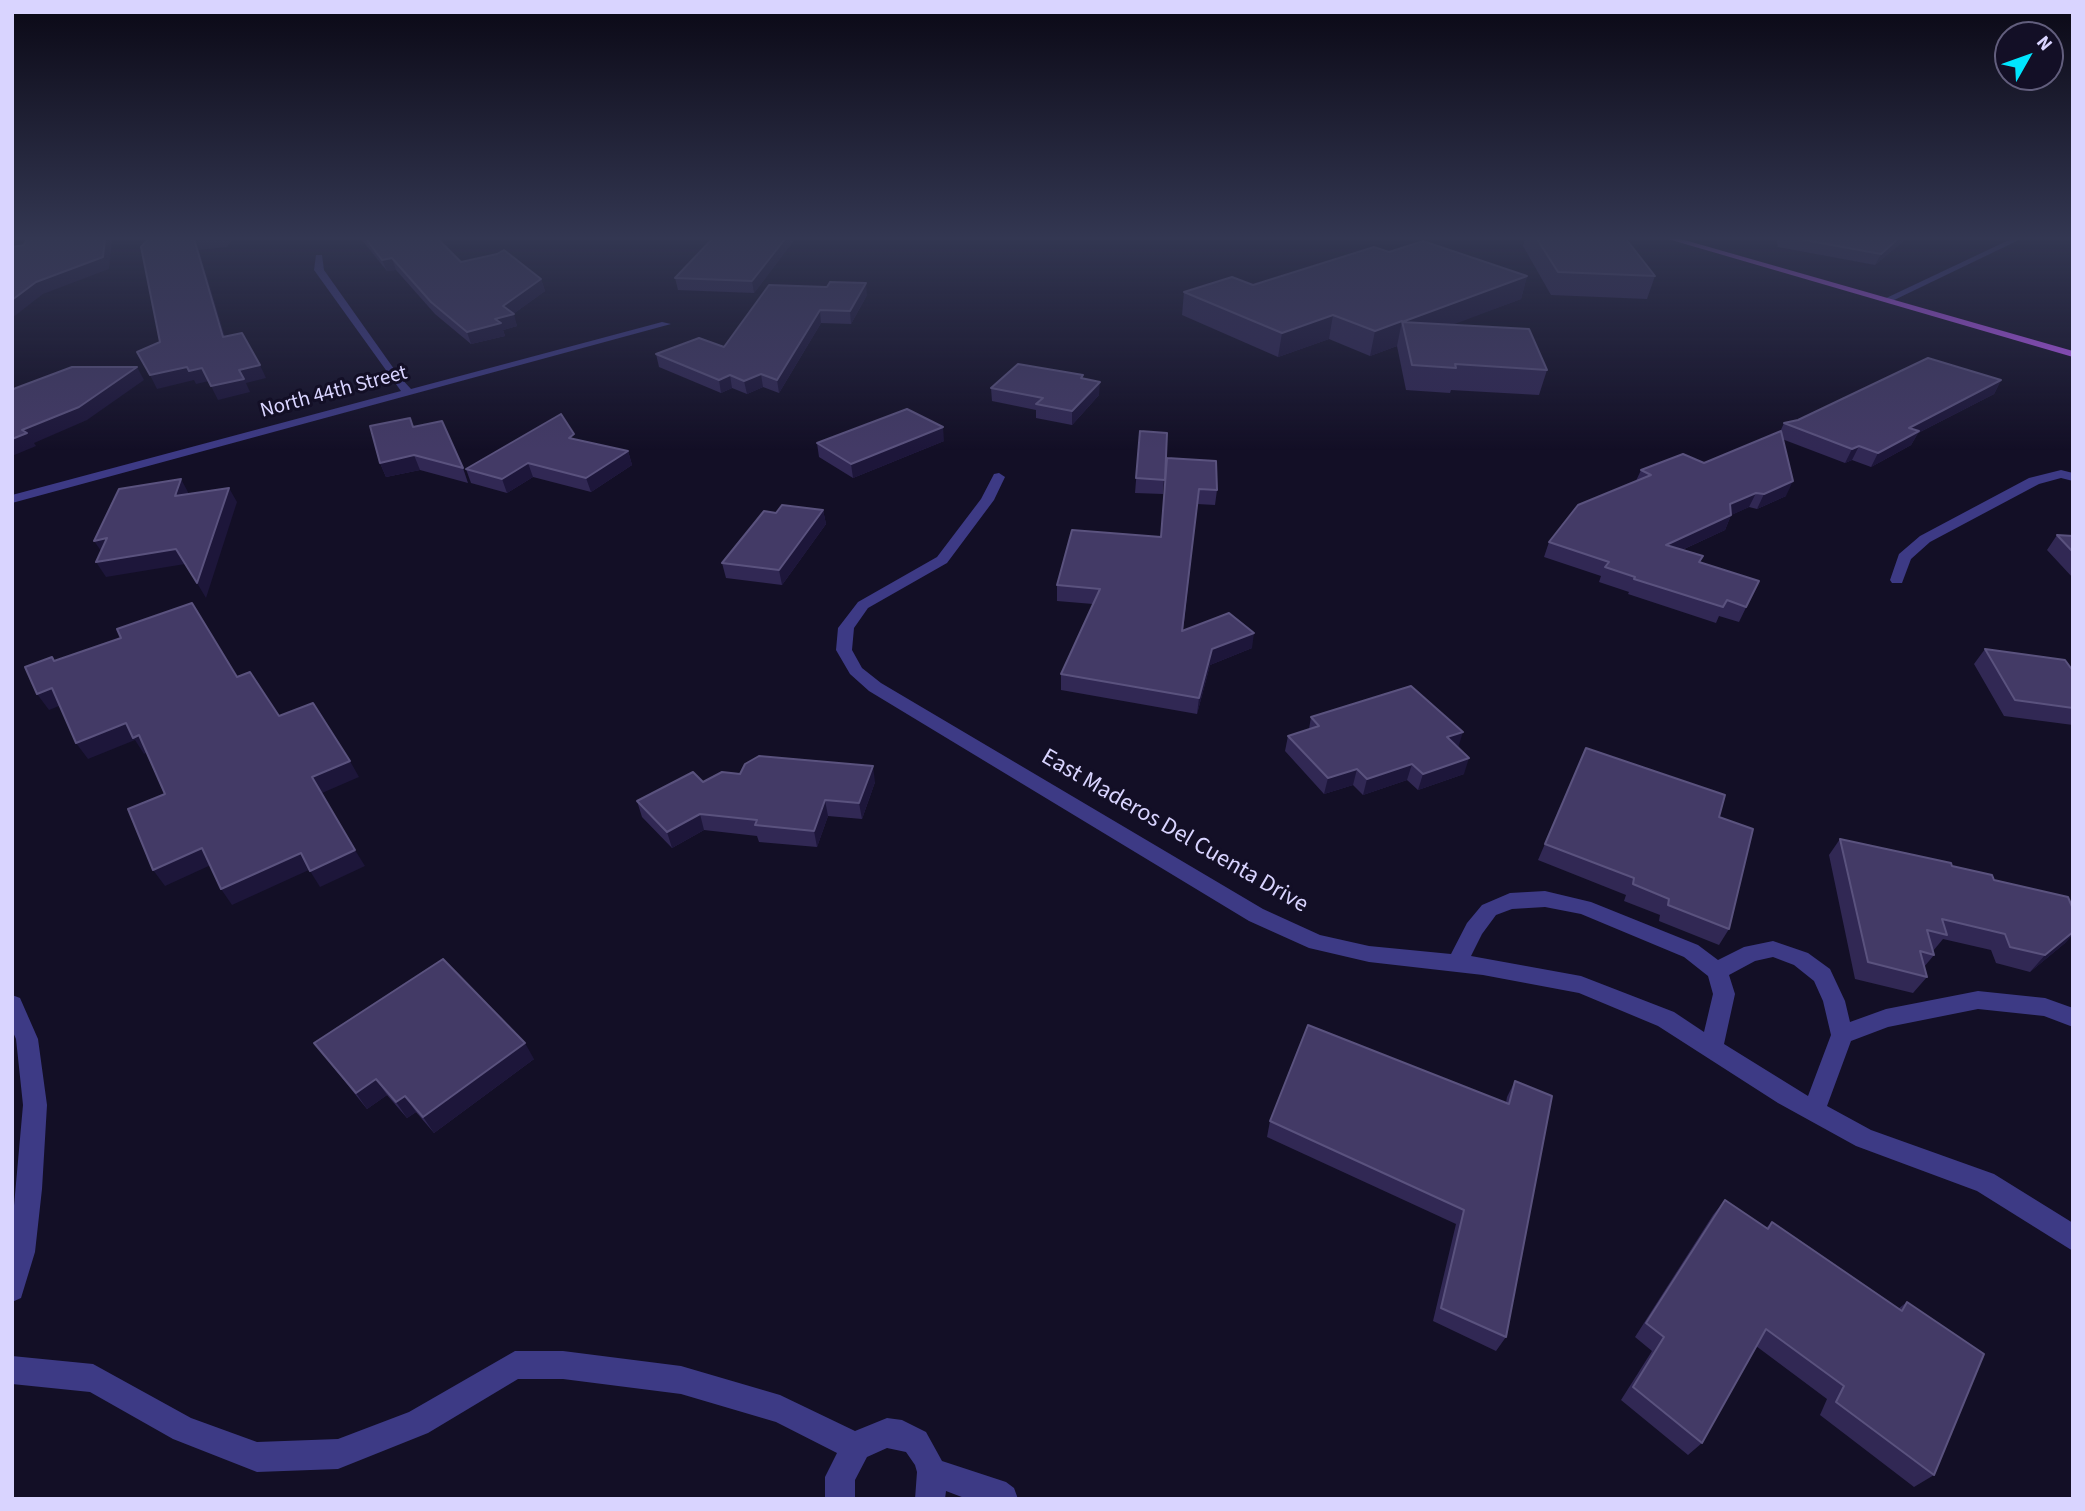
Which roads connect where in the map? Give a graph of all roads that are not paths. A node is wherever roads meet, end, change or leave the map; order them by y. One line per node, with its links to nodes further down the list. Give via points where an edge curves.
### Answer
1 (347, 310): 5 (street)
2 (1920, 310): 4 (main road)
3 (666, 324): 5 (street, North 44th Street)
4 (2073, 354)
5 (409, 393): 8 (street, North 44th Street)
6 (999, 477): 10 (street, East Maderos Del Cuenta Drive, via 942,560 863,606 846,628 844,650 856,671 875,687 1256,915 1329,945)
7 (2073, 477): 9 (street, via 2062,474 2034,481 1926,539 1904,557)
8 (12, 499)
9 (1897, 580)
10 (1457, 964): 11 (street, via 1489,909 1510,901 1545,899 1584,907 1691,951); 15 (street, East Maderos Del Cuenta Drive, via 1581,985 1666,1019)
11 (1717, 971): 14 (street, via 1751,953 1773,949 1801,959 1822,975); 15 (street, via 1724,994)
12 (12, 1004): 18 (street, via 27,1039 35,1104 30,1189)
13 (2073, 1017): 14 (street, via 2045,1007 1978,1000 1886,1018)
14 (1842, 1035): 16 (street)
15 (1712, 1048): 16 (street, East Maderos Del Cuenta Drive)
16 (1814, 1111): 17 (street, East Maderos Del Cuenta Drive, via 1864,1138 1985,1182)
17 (2073, 1238)
18 (12, 1289)
19 (12, 1370): 20 (street, via 93,1378 183,1429 257,1457 338,1454 418,1423 515,1365 563,1365 681,1380 780,1409)
20 (857, 1447): 21 (street, via 871,1437 902,1434 916,1442 926,1456); 22 (street, via 840,1476)
21 (931, 1485): 23 (street, via 995,1493)
22 (840, 1499)
23 (1003, 1499)

